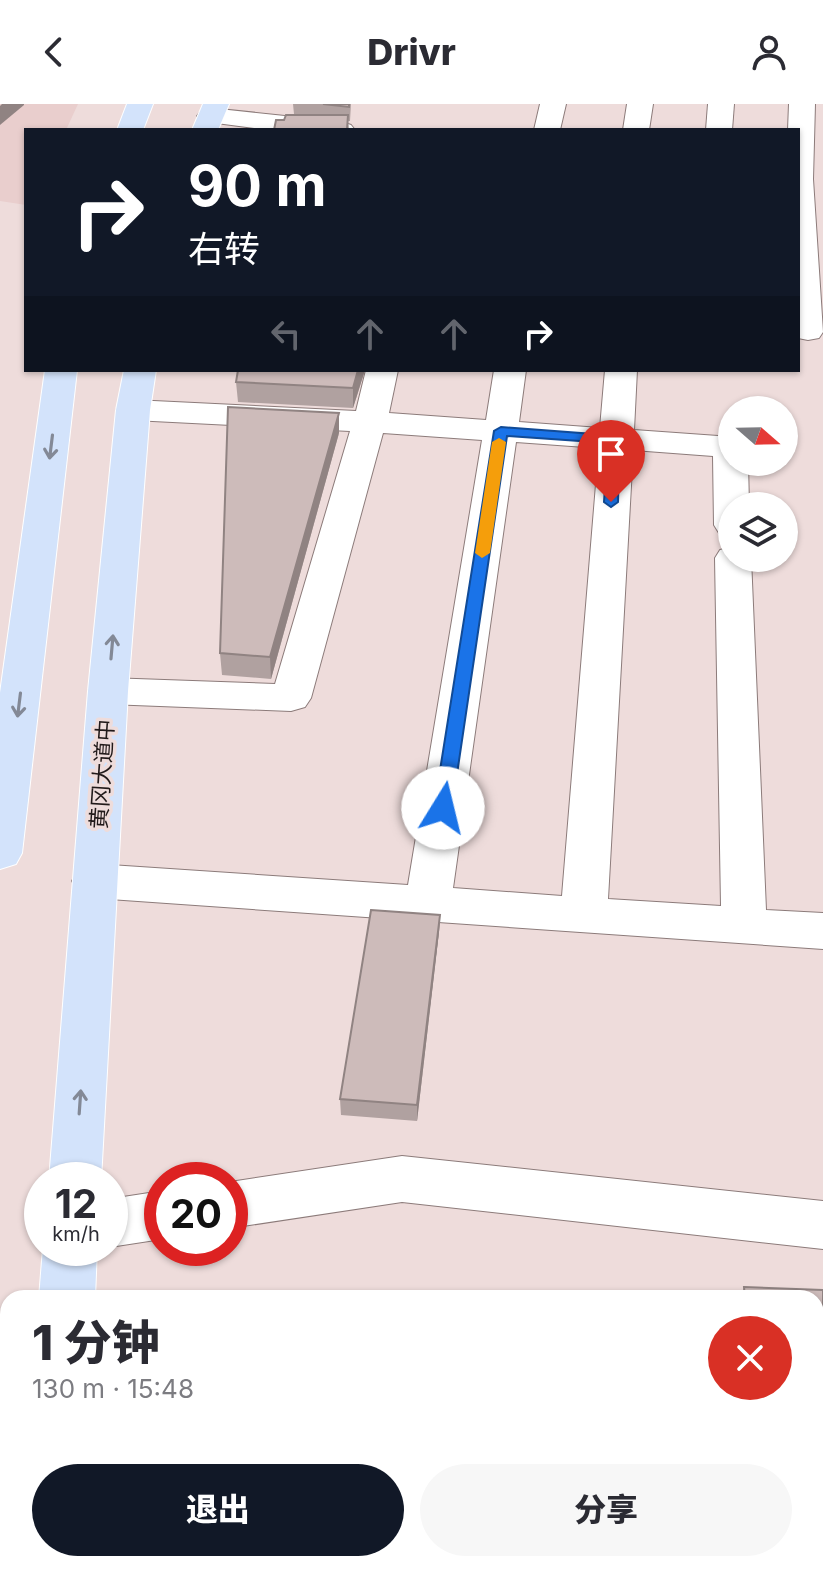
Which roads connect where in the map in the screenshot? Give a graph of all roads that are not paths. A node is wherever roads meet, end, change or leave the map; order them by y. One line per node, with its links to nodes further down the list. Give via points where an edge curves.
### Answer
1 (140, 104): 7 (main road)
2 (553, 104): 9 (street)
3 (640, 104): 10 (street)
4 (721, 104): 11 (street)
5 (802, 104): 12 (street)
6 (210, 117): 8 (street)
7 (131, 128)
8 (322, 128)
9 (547, 128)
10 (636, 128)
11 (719, 128)
12 (807, 180): 13 (street)
13 (808, 331)
14 (61, 372): 25 (main road, one-way to 25)
15 (382, 372): 19 (street)
16 (510, 372): 20 (street)
17 (621, 372): 21 (street)
18 (136, 390): 19 (street); 24 (main road, 黄冈大道中, one-way to 18)
19 (370, 422): 20 (street); 24 (street, via 291,698)
20 (501, 431): 21 (street); 27 (street)
21 (615, 439): 22 (street); 28 (street)
22 (718, 446)
23 (733, 572): 29 (street)
24 (108, 691): 26 (main road, 黄冈大道中)
25 (0, 853)
26 (95, 881): 27 (street); 31 (main road, 黄冈大道中, one-way to 26)
27 (428, 903): 28 (street)
28 (584, 914): 29 (street)
29 (744, 925): 30 (street)
30 (823, 931)
31 (76, 1162)
32 (248, 1202): 33 (street, via 402,1179)
33 (823, 1225)
34 (69, 1266): 35 (main road)
35 (67, 1290)

